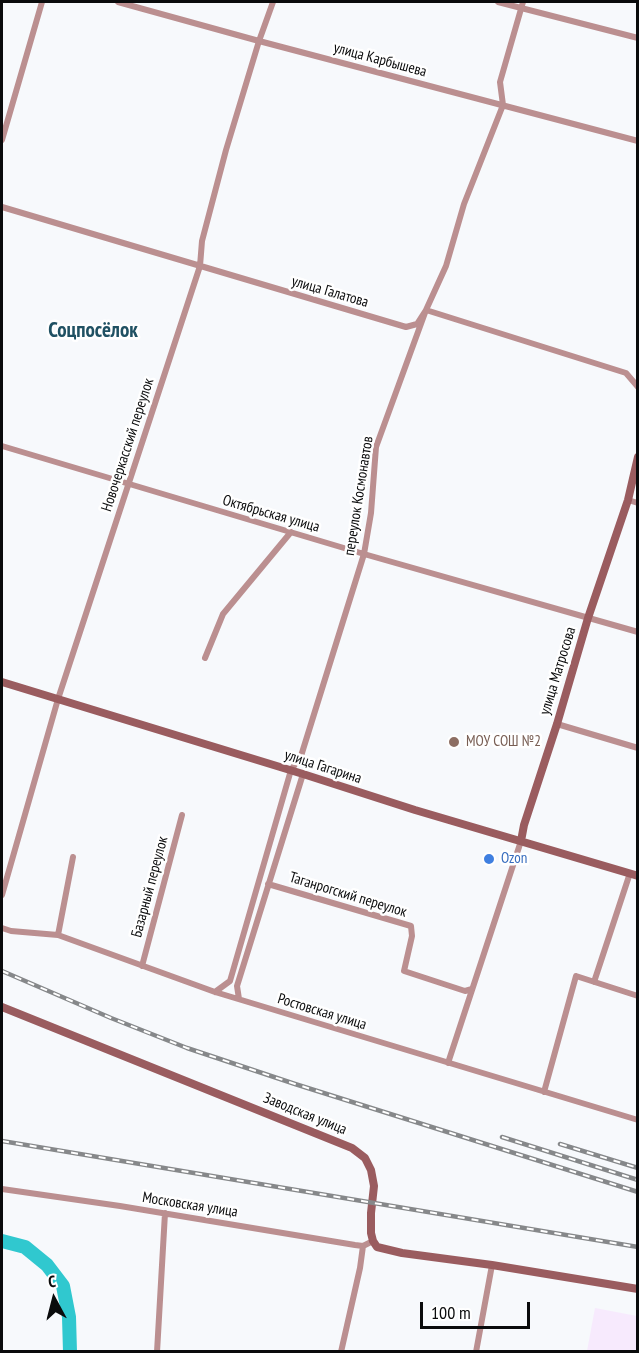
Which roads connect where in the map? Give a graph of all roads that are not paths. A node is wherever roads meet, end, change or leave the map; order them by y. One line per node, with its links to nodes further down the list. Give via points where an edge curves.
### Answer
1 (42, 2): 9 (street)
2 (118, 2): 7 (street, улица Карбышева)
3 (273, 2): 7 (street, Новочеркасский переулок)
4 (498, 2): 5 (street)
5 (522, 5): 6 (street); 8 (street, переулок Космонавтов, via 500,82)
6 (638, 38)
7 (259, 40): 8 (street, улица Карбышева); 12 (street, Новочеркасский переулок, via 202,241)
8 (503, 105): 10 (street, улица Карбышева); 13 (street, переулок Космонавтов, via 464,204 446,267)
9 (2, 140)
10 (638, 141)
11 (2, 207): 12 (street, улица Галатова)
12 (200, 266): 13 (street, улица Галатова, via 406,327 417,324); 17 (street, Новочеркасский переулок)
13 (426, 310): 14 (street, via 626,373); 21 (street, переулок Космонавтов, via 376,447)
14 (638, 387)
15 (2, 446): 17 (street, Октябрьская улица)
16 (638, 457): 18 (main road, улица Матросова)
17 (128, 484): 20 (street, Октябрьская улица); 26 (street, Новочеркасский переулок)
18 (628, 500): 19 (street); 22 (main road, улица Матросова)
19 (638, 503)
20 (291, 532): 21 (street, Октябрьская улица); 24 (street, via 223,614)
21 (364, 554): 22 (street, Октябрьская улица); 29 (street, переулок Космонавтов, via 301,756)
22 (588, 618): 23 (street, Октябрьская улица); 27 (main road, улица Матросова)
23 (638, 632)
24 (205, 658)
25 (2, 682): 26 (main road, улица Гагарина)
26 (58, 699): 29 (main road, улица Гагарина); 36 (street, Новочеркасский переулок)
27 (557, 724): 28 (street); 32 (main road, улица Матросова)
28 (638, 748)
29 (291, 770): 30 (main road, улица Гагарина); 42 (street, переулок Космонавтов, via 230,981)
30 (303, 774): 32 (main road, улица Гагарина); 35 (street)
31 (182, 815): 39 (street, Базарный переулок)
32 (521, 841): 34 (main road, улица Гагарина); 41 (street, улица Матросова)
33 (73, 857): 38 (street)
34 (634, 875): 40 (street)
35 (268, 884): 41 (street, Таганрогский переулок, via 411,926 404,971 465,991); 44 (street, via 237,986)
36 (2, 895)
37 (2, 928): 38 (street, Ростовская улица)
38 (57, 935): 39 (street, Ростовская улица)
39 (142, 966): 42 (street, Ростовская улица)
40 (594, 982): 43 (street); 47 (street, via 576,976)
41 (472, 989): 46 (street, улица Матросова)
42 (215, 992): 44 (street, Ростовская улица)
43 (638, 996)
44 (239, 999): 46 (street, Ростовская улица)
45 (2, 1007): 51 (main road, Заводская улица, via 352,1148 365,1158 373,1178)
46 (448, 1063): 47 (street, Ростовская улица)
47 (544, 1092): 48 (street, Ростовская улица)
48 (638, 1120)
49 (2, 1189): 50 (street, Московская улица)
50 (165, 1214): 52 (street, Московская улица); 55 (street)
51 (373, 1241): 52 (street); 53 (main road, via 384,1249)
52 (363, 1246): 56 (street)
53 (492, 1265): 54 (main road); 57 (street)
54 (638, 1289)
55 (157, 1352)
56 (341, 1352)
57 (476, 1352)

